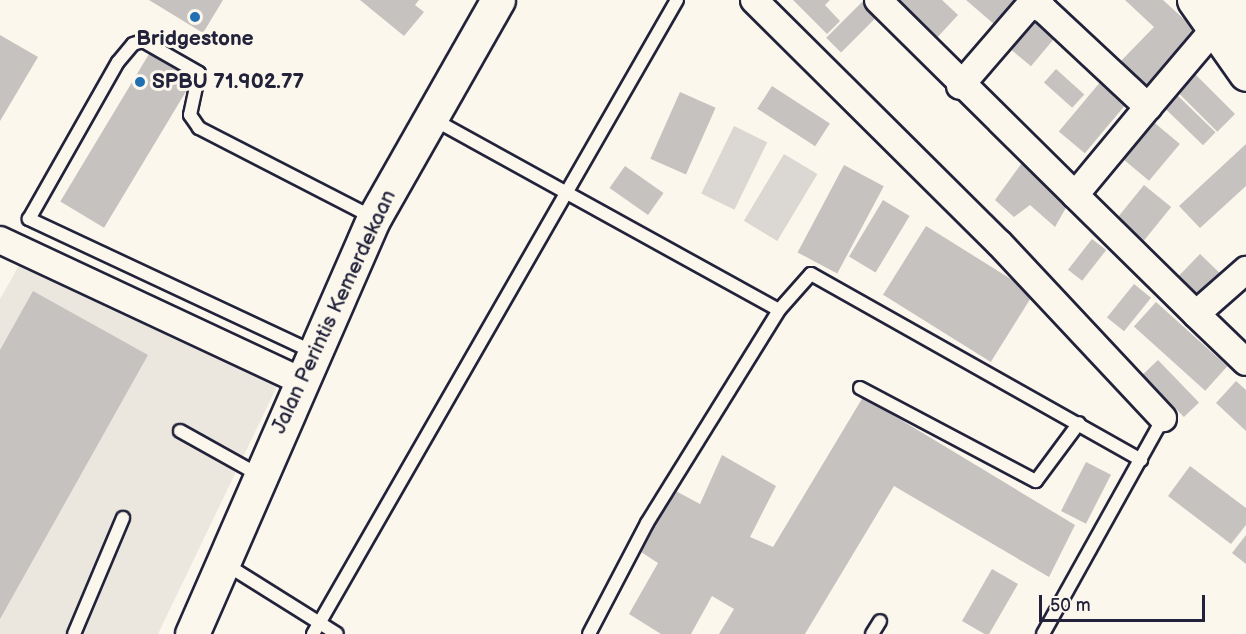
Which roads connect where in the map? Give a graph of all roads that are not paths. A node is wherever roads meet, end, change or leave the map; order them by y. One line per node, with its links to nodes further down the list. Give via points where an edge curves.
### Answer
1 (498, 0): 10 (main road, Jalan Perintis Kemerdekaan)
2 (677, 0): 11 (lane)
3 (754, 0): 21 (street, via 999,243)
4 (878, 0): 8 (street)
5 (1194, 0): 6 (main road)
6 (1229, 19): 7 (main road); 9 (street)
7 (1246, 74)
8 (960, 86): 9 (street, via 1024,10 1037,5); 12 (street)
9 (1148, 107): 12 (street)
10 (430, 117): 11 (lane); 13 (main road, Jalan Perintis Kemerdekaan)
11 (566, 193): 16 (lane); 29 (lane)
12 (1075, 195): 17 (street)
13 (374, 218): 19 (main road, Jalan Perintis Kemerdekaan); 19 (lane, via 199,128 190,115 199,73 143,41 133,44 118,62 29,219)
14 (0, 240): 19 (street)
15 (1246, 270): 17 (street)
16 (779, 310): 22 (lane, via 803,279 819,276); 33 (lane, via 647,523)
17 (1196, 314): 18 (street)
18 (1246, 362)
19 (308, 367): 25 (main road, Jalan Perintis Kemerdekaan)
20 (861, 388): 22 (lane, via 1036,481)
21 (1163, 418): 24 (lane)
22 (1079, 423): 24 (lane)
23 (180, 431): 25 (lane)
24 (1141, 460): 35 (lane)
25 (260, 476): 27 (main road, Jalan Perintis Kemerdekaan)
26 (123, 518): 30 (lane)
27 (223, 562): 29 (lane); 31 (main road, Jalan Perintis Kemerdekaan)
28 (880, 621): 34 (lane)
29 (315, 628): 32 (lane)
30 (74, 634)
31 (192, 634)
32 (337, 634)
33 (589, 634)
34 (872, 634)
35 (1043, 634)

